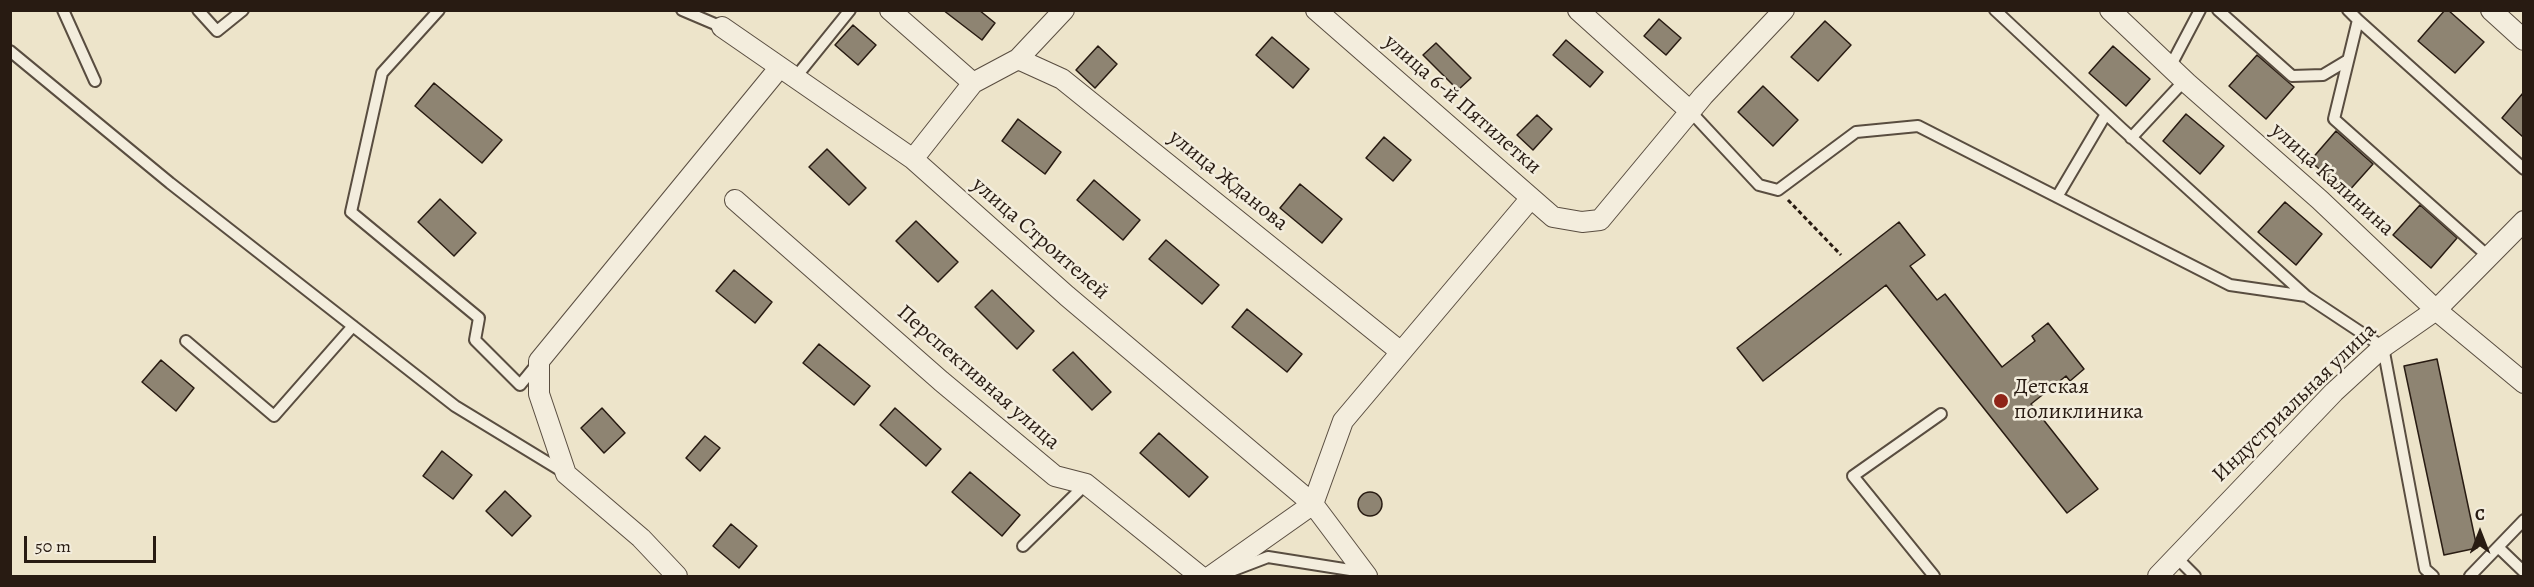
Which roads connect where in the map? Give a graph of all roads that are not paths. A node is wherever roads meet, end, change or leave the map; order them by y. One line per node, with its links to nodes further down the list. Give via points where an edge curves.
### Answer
1 (63, 10): 26 (lane)
2 (198, 10): 3 (lane, via 217,32)
3 (243, 10)
4 (439, 10): 44 (lane, via 382,73 351,212 479,318 475,340 520,385)
5 (682, 10): 19 (lane)
6 (850, 10): 24 (lane)
7 (890, 10): 27 (street)
8 (1064, 10): 22 (street)
9 (1316, 10): 34 (street, улица 6-й Пятилетки)
10 (1578, 10): 28 (street)
11 (1784, 10): 28 (street)
12 (1995, 10): 29 (lane)
13 (2110, 10): 25 (street, улица Калинина)
14 (2200, 10): 25 (lane)
15 (2218, 10): 23 (lane, via 2292,76 2324,75)
16 (2348, 10): 18 (lane)
17 (2491, 10): 20 (street)
18 (2358, 20): 23 (lane); 32 (lane)
19 (722, 27): 24 (street, улица Строителей)
20 (2523, 35)
21 (10, 51): 40 (lane)
22 (1018, 59): 27 (street); 43 (street, улица Жданова, via 1062,79)
23 (2348, 60): 37 (lane, via 2334,119)
24 (788, 73): 31 (street, улица Строителей); 44 (street)
25 (2178, 74): 30 (lane); 39 (street, улица Калинина)
26 (95, 81)
27 (974, 84): 31 (street)
28 (1690, 111): 33 (lane, via 1759,185 1778,190 1856,132 1917,126); 34 (street, улица 6-й Пятилетки, via 1600,220 1582,222 1553,217)
29 (2106, 114): 30 (lane); 33 (lane)
30 (2132, 138): 38 (lane)
31 (913, 159): 49 (street, улица Строителей, via 1067,296)
32 (2523, 169)
33 (2057, 197): 38 (lane, via 2230,285)
34 (1531, 198): 43 (street)
35 (735, 200): 48 (street, Перспективная улица, via 1054,476)
36 (2523, 220): 37 (street, Индустриальная улица)
37 (2489, 257): 39 (street, Индустриальная улица)
38 (2306, 296): 42 (lane)
39 (2436, 310): 42 (street, Индустриальная улица); 45 (street, улица Калинина)
40 (353, 326): 41 (lane, via 274,416); 47 (lane, via 455,406)
41 (186, 341)
42 (2383, 347): 53 (street, Индустриальная улица, via 2327,399); 63 (lane, via 2425,569)
43 (1401, 352): 49 (street, via 1343,421)
44 (539, 361): 47 (street, via 539,394)
45 (2523, 383)
46 (1941, 414): 60 (lane, via 1853,476)
47 (566, 474): 56 (street, via 641,538)
48 (1086, 484): 51 (lane); 57 (street, Перспективная улица)
49 (1313, 504): 55 (street, улица Строителей); 58 (street)
50 (2523, 520): 52 (lane)
51 (1023, 546)
52 (2498, 547): 54 (lane); 64 (lane)
53 (2176, 556): 61 (street, Индустриальная улица); 62 (lane)
54 (2523, 572)
55 (1365, 574): 59 (lane, via 1269,557)
56 (677, 576)
57 (1200, 576)
58 (1211, 576)
59 (1217, 576)
60 (1934, 576)
61 (2158, 576)
62 (2195, 576)
63 (2433, 576)
64 (2470, 576)

